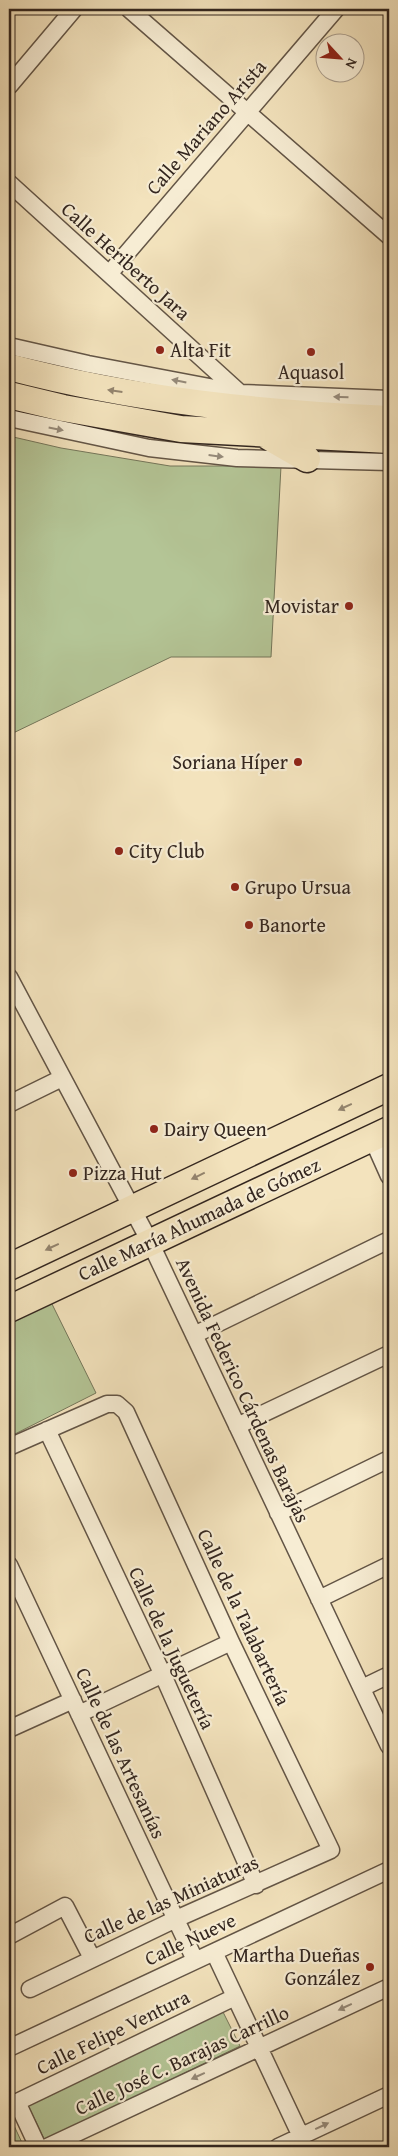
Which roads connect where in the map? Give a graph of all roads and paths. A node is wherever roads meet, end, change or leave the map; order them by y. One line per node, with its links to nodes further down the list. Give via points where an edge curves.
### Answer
1 (74, 9): 4 (street)
2 (129, 9): 5 (street)
3 (336, 9): 5 (street, Calle Mariano Arista)
4 (9, 86)
5 (247, 112): 7 (street); 8 (street, Calle Mariano Arista)
6 (9, 183): 8 (street, Calle Heriberto Jara)
7 (389, 236)
8 (109, 274): 13 (street, Calle Heriberto Jara)
9 (9, 346): 13 (street, one-way to 9)
10 (9, 367): 13 (main road, one-way to 10, via 93,387)
11 (9, 395): 16 (main road, via 181,429)
12 (389, 399): 13 (street, one-way to 13)
13 (250, 402): 15 (main road)
14 (9, 418): 18 (street, one-way to 18, via 149,448 237,458)
15 (389, 419)
16 (266, 435): 17 (main road); 18 (main road)
17 (389, 440)
18 (307, 459): 19 (street)
19 (389, 462)
20 (9, 977): 21 (street, Avenida Federico Cárdenas Barajas)
21 (62, 1078): 23 (street); 26 (street, Avenida Federico Cárdenas Barajas)
22 (389, 1087): 26 (main road, Calle María Ahumada de Gómez, one-way to 26)
23 (9, 1104)
24 (381, 1134): 25 (street); 28 (main road, Calle María Ahumada de Gómez)
25 (389, 1176)
26 (132, 1208): 28 (street, Avenida Federico Cárdenas Barajas); 29 (main road, Calle María Ahumada de Gómez, one-way to 29)
27 (389, 1240): 31 (street)
28 (150, 1242): 30 (main road, Calle María Ahumada de Gómez); 31 (street, Avenida Federico Cárdenas Barajas)
29 (9, 1267)
30 (9, 1309)
31 (194, 1335): 33 (street, Avenida Federico Cárdenas Barajas)
32 (389, 1354): 33 (street)
33 (237, 1426): 37 (street, Avenida Federico Cárdenas Barajas)
34 (46, 1430): 35 (street); 41 (street, Calle de la Talabartería, via 107,1404 117,1404 126,1412); 42 (street, Calle de la Juguetería)
35 (9, 1447)
36 (389, 1460): 37 (street)
37 (278, 1513): 40 (street, Avenida Federico Cárdenas Barajas)
38 (9, 1565): 45 (street, Calle de las Artesanías)
39 (389, 1566): 40 (street)
40 (319, 1598): 44 (street, Avenida Federico Cárdenas Barajas)
41 (231, 1642): 42 (street); 48 (street, Calle de la Talabartería)
42 (162, 1675): 45 (street); 50 (street, Calle de la Juguetería)
43 (389, 1675): 44 (street)
44 (362, 1688): 47 (street, Avenida Federico Cárdenas Barajas)
45 (76, 1707): 46 (street); 51 (street, Calle de las Artesanías)
46 (9, 1729)
47 (389, 1746)
48 (331, 1850): 50 (street, Calle de las Miniaturas)
49 (389, 1870): 53 (street, Calle Nueve)
50 (256, 1885): 51 (street, Calle de las Miniaturas)
51 (176, 1919): 54 (street, Calle de las Miniaturas); 55 (street, Calle de las Artesanías)
52 (9, 1936): 54 (street, via 66,1906)
53 (214, 1952): 55 (street, Calle Nueve); 58 (street)
54 (92, 1958): 57 (street, Calle de las Miniaturas)
55 (195, 1960): 59 (street, Calle Nueve)
56 (389, 1987): 60 (street, Calle José C. Barajas Carrillo, one-way to 60)
57 (30, 1989)
58 (235, 1997): 60 (street); 62 (street, Calle Felipe Ventura)
59 (9, 2048)
60 (259, 2048): 63 (street); 65 (street, Calle José C. Barajas Carrillo, one-way to 65)
61 (389, 2095): 63 (street, one-way to 61)
62 (13, 2104): 64 (street)
63 (303, 2142): 66 (street)
64 (38, 2147)
65 (47, 2147)
66 (278, 2147)

